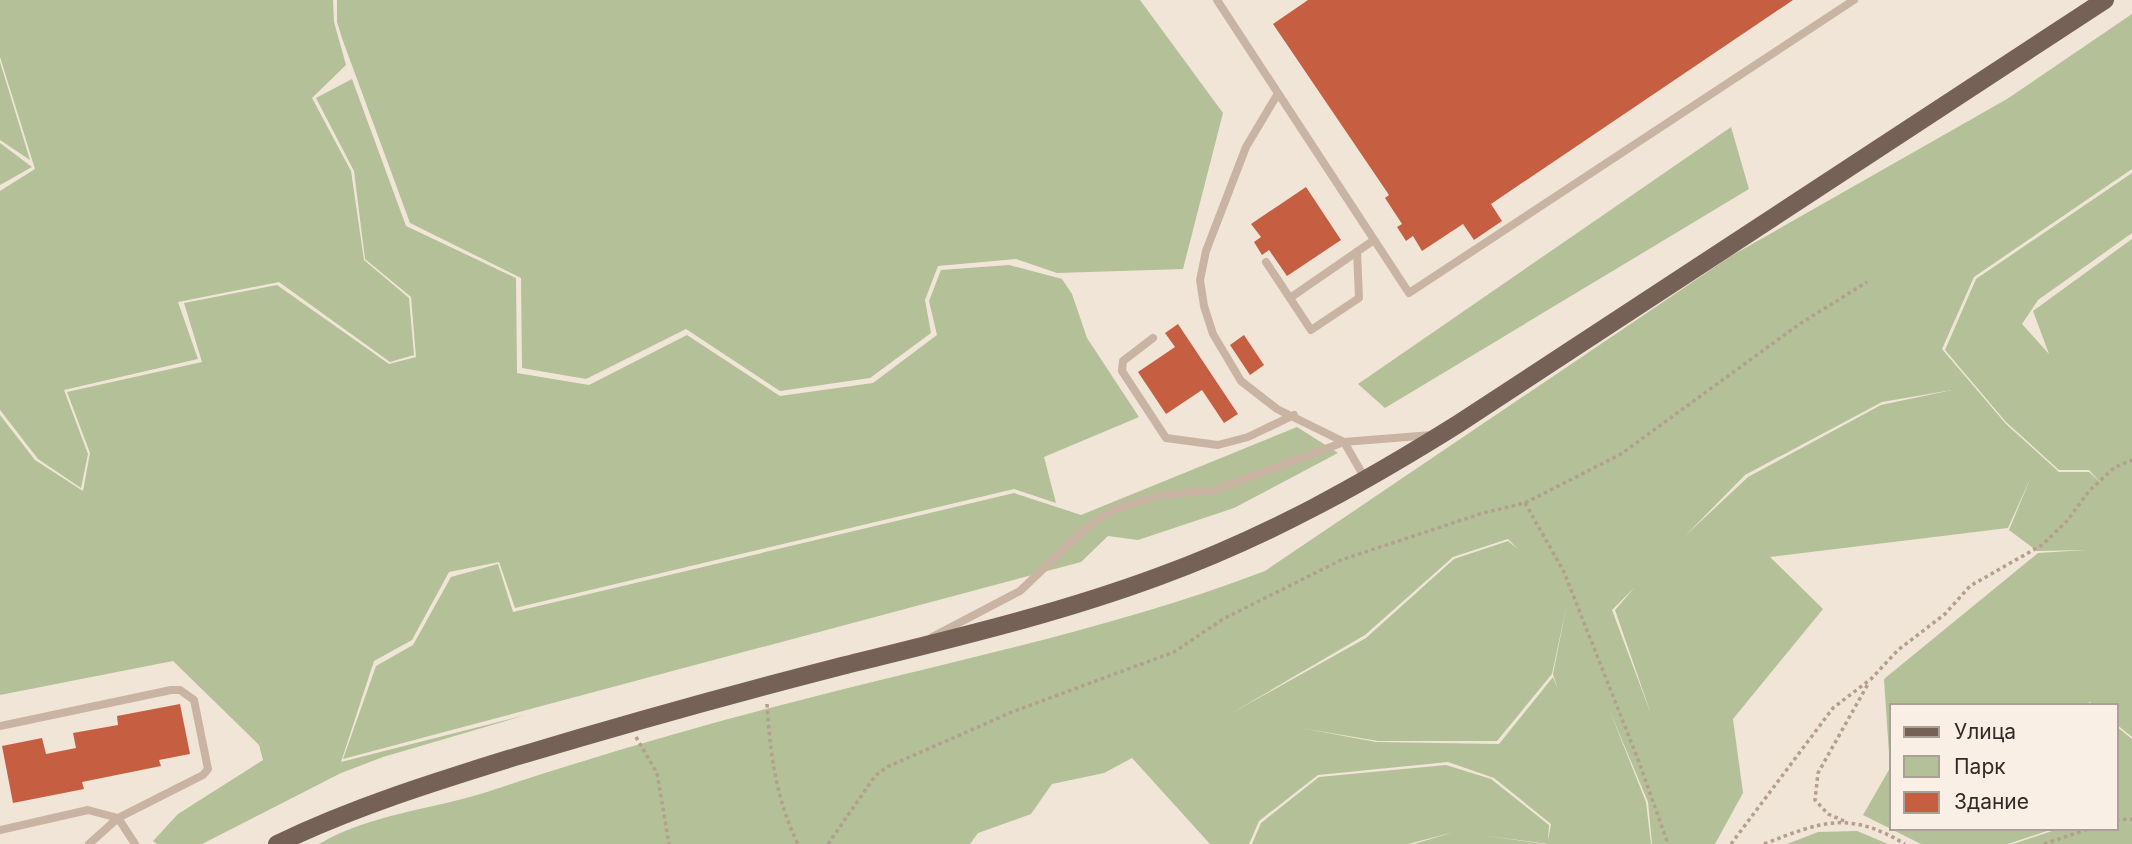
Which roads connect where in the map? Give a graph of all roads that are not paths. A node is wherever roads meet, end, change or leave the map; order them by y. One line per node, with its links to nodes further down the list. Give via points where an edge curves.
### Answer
1 (1217, 0): 4 (lane)
2 (1854, 0): 5 (lane, via 1409,293)
3 (2105, 0): 11 (main road)
4 (1277, 95): 5 (lane); 10 (lane, via 1245,146 1206,251 1200,280 1213,334 1241,381 1277,409)
5 (1374, 240): 6 (lane)
6 (1357, 252): 8 (lane); 8 (lane, via 1359,298 1349,305 1311,330)
7 (1266, 262): 8 (lane)
8 (1290, 298)
9 (1153, 338): 10 (lane, via 1123,360 1122,371 1166,438 1218,445 1248,437)
10 (1294, 415): 12 (lane)
11 (1442, 434): 12 (lane); 13 (main road)
12 (1344, 442): 13 (lane); 14 (lane, via 1215,490 1147,498 1113,510 1086,528 1020,591)
13 (1366, 482): 14 (main road, via 1251,540 1159,577 1072,606)
14 (903, 651): 20 (main road, via 628,723 397,794)
15 (0, 726): 16 (lane, via 171,691 187,694 194,700 208,769)
16 (118, 818): 17 (lane, via 88,810); 18 (lane); 19 (lane)
17 (0, 830)
18 (89, 844)
19 (135, 844)
20 (277, 844)

